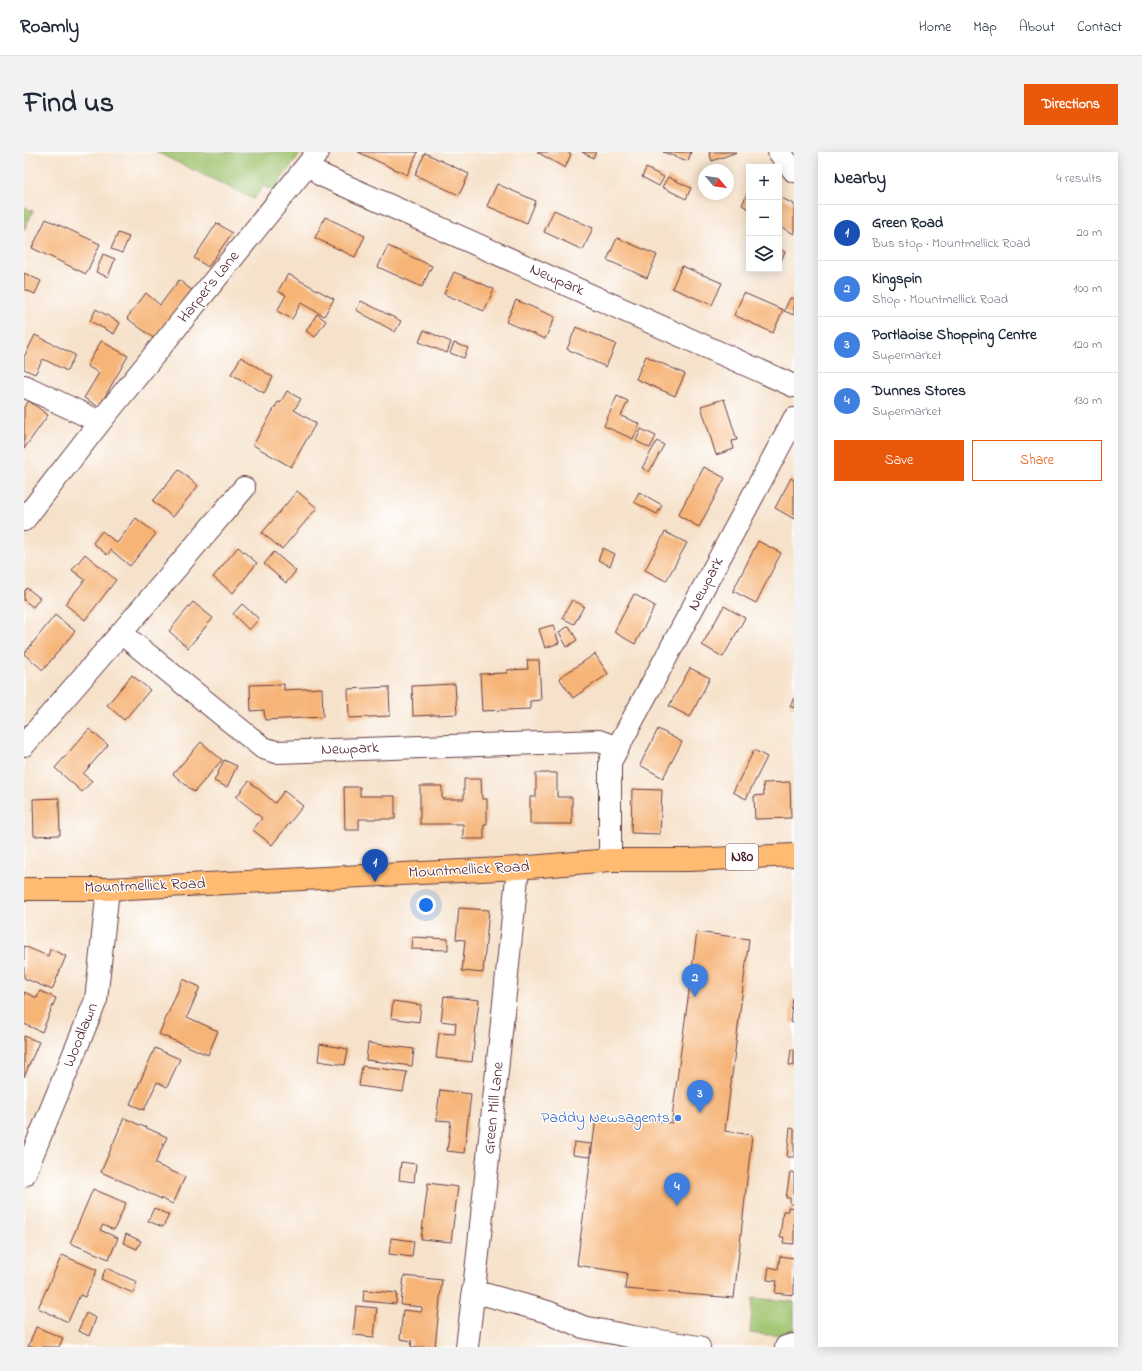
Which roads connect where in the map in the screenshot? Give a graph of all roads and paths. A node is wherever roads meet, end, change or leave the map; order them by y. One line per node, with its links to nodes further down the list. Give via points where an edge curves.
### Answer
1 (318, 152): 8 (street, Harper's Lane)
2 (779, 152): 3 (street)
3 (794, 171)
4 (321, 175): 6 (street, Newpark)
5 (24, 386): 8 (street)
6 (794, 386)
7 (794, 420): 13 (street, Newpark)
8 (100, 422): 10 (street, Harper's Lane)
9 (244, 488): 11 (street)
10 (24, 520)
11 (121, 633): 12 (street); 13 (street, Newpark, via 263,748 276,752 599,741)
12 (24, 745)
13 (618, 748): 15 (street, Newpark, via 610,762)
14 (794, 855): 15 (main road, Mountmellick Road / N80, via 690,860)
15 (610, 860): 16 (main road, Mountmellick Road / N80)
16 (518, 868): 18 (main road, Mountmellick Road / N80); 20 (street, Green Mill Lane)
17 (24, 889): 18 (main road, Mountmellick Road / N80)
18 (108, 889): 19 (street, Woodlawn, via 96,1000)
19 (24, 1175)
20 (473, 1291): 22 (street, Green Mill Lane); 23 (street, via 548,1312 583,1327)
21 (794, 1345): 24 (street)
22 (467, 1347)
23 (699, 1347)
24 (786, 1347)

